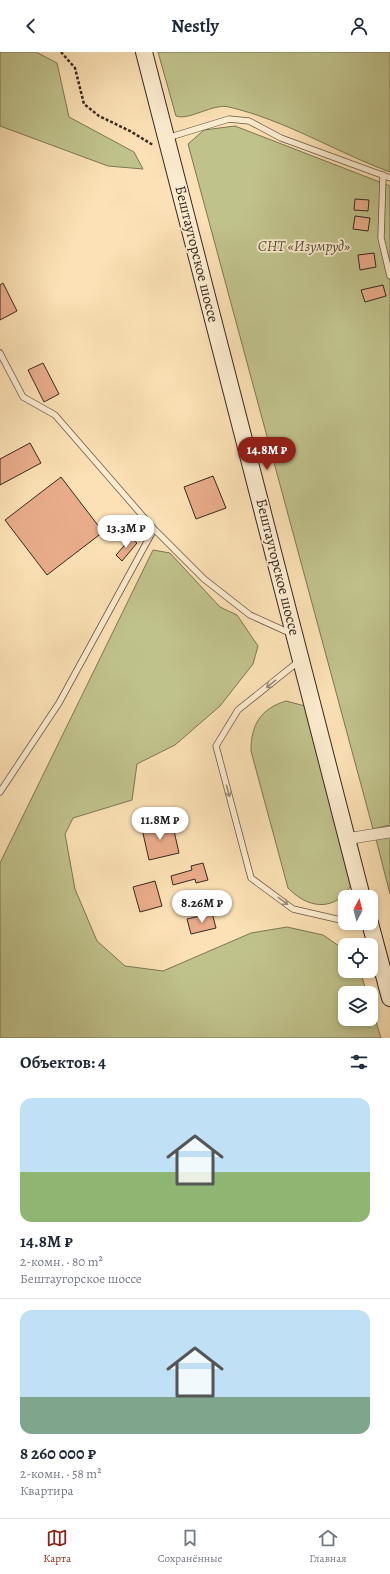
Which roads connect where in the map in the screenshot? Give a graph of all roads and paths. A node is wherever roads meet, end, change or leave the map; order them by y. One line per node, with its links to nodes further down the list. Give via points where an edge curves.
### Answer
1 (60, 52): 3 (path, via 75,68 84,104 99,116 154,146)
2 (144, 52): 3 (street, Бештаугорское шоссе)
3 (168, 141): 4 (lane, via 230,118 249,121 281,138); 9 (street, Бештаугорское шоссе)
4 (383, 175): 5 (lane); 6 (lane, via 381,238)
5 (390, 178)
6 (390, 276)
7 (0, 353): 8 (lane, via 23,397 55,415)
8 (154, 529): 9 (lane, via 204,579 250,615); 11 (lane, via 59,703)
9 (295, 635): 10 (street, Бештаугорское шоссе)
10 (301, 659): 13 (street, Бештаугорское шоссе); 15 (lane, one-way to 15, via 238,710 216,746 251,878 293,909)
11 (0, 792)
12 (390, 832): 13 (street)
13 (346, 839): 14 (street, Бештаугорское шоссе)
14 (360, 890)
15 (338, 919)
16 (371, 930): 17 (street)
17 (390, 998)

